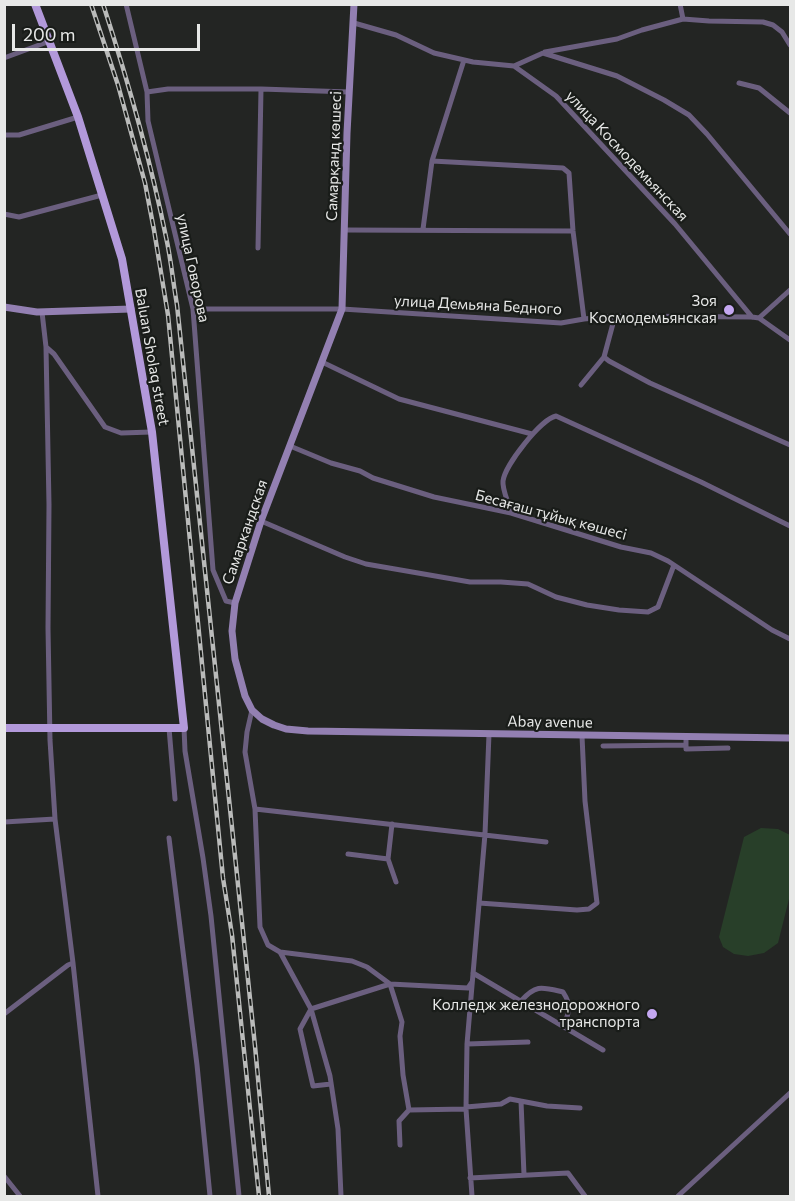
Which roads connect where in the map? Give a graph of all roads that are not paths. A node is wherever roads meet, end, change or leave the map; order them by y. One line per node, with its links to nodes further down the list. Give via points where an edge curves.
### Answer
1 (35, 4): 7 (main road, Baluan Sholaq street)
2 (126, 4): 15 (street, улица Говорова)
3 (354, 4): 6 (street, Самарқанд көшесі)
4 (680, 4): 5 (street)
5 (683, 19): 8 (street, via 763,22 773,25); 9 (street, via 617,39)
6 (354, 22): 11 (street, улица Космодемьянская, via 396,35 434,53); 16 (street, Самарқанд көшесі)
7 (50, 41): 10 (street); 18 (main road, Baluan Sholaq street)
8 (790, 45)
9 (543, 53): 12 (street); 26 (street, via 617,76 689,115)
10 (4, 58)
11 (464, 60): 12 (street, улица Космодемьянская); 20 (street)
12 (514, 66): 35 (street, улица Космодемьянская, via 556,96 675,224)
13 (739, 83): 17 (street, via 759,88)
14 (261, 89): 15 (street); 16 (street); 27 (street)
15 (147, 92): 31 (street, улица Говорова, via 148,121)
16 (350, 92): 24 (street, Самарқанд көшесі)
17 (790, 113)
18 (78, 117): 19 (street, via 19,135); 21 (main road, Baluan Sholaq street)
19 (4, 135)
20 (432, 161): 23 (street); 25 (street, via 563,168 569,173)
21 (102, 195): 22 (street, via 20,217); 30 (main road, Baluan Sholaq street, via 122,259)
22 (4, 214)
23 (423, 229): 24 (street); 25 (street)
24 (345, 230): 32 (street, Самарқанд көшесі)
25 (573, 231): 37 (street)
26 (790, 234)
27 (258, 248)
28 (790, 290): 36 (street)
29 (4, 307): 33 (street)
30 (131, 309): 33 (street); 43 (main road, Baluan Sholaq street)
31 (193, 309): 32 (street, улица Демьяна Бедного); 51 (street, улица Говорова, via 213,570 226,600)
32 (342, 309): 37 (street, улица Демьяна Бедного, via 561,323); 41 (street, Самаркандская)
33 (42, 312): 39 (street)
34 (615, 316): 35 (street, улица Демьяна Бедного); 37 (street, улица Демьяна Бедного); 40 (street)
35 (752, 317): 36 (street, улица Демьяна Бедного)
36 (759, 318): 38 (street, улица Демьяна Бедного)
37 (584, 319)
38 (790, 340)
39 (46, 347): 43 (street, via 105,426 120,433); 56 (street)
40 (604, 357): 42 (street); 45 (street, via 650,383)
41 (322, 362): 44 (street, via 399,399); 46 (street, Самаркандская)
42 (581, 386)
43 (152, 432): 55 (main road, Baluan Sholaq street)
44 (532, 434): 47 (street, via 503,480); 49 (street, via 556,416)
45 (790, 445)
46 (290, 446): 47 (street, Бесағаш тұйық көшесі, via 373,478); 48 (street, Самаркандская)
47 (511, 513): 50 (street, Бесағаш тұйық көшесі, via 651,553)
48 (261, 521): 50 (street, via 366,564 470,582 528,584 556,597 620,610 648,612 658,607); 51 (street, Самаркандская)
49 (790, 526)
50 (674, 565): 52 (street, Бесағаш тұйық көшесі)
51 (235, 603): 53 (street, Самаркандская, via 235,659 244,696)
52 (790, 639)
53 (252, 710): 58 (street, Abay avenue, via 286,729); 65 (street, via 245,752)
54 (4, 728): 56 (main road)
55 (184, 728): 57 (main road); 101 (street, via 212,916)
56 (50, 729): 57 (main road); 66 (street)
57 (169, 729): 64 (street)
58 (489, 734): 59 (street, Abay avenue); 69 (street)
59 (582, 736): 61 (street, Abay avenue); 75 (street, via 597,903 589,909 577,910)
60 (790, 738): 61 (street, Abay avenue)
61 (686, 741): 62 (street); 63 (street, via 686,749)
62 (603, 746)
63 (728, 748)
64 (175, 798)
65 (255, 809): 68 (street); 76 (street, via 260,927 268,945)
66 (55, 819): 67 (street); 77 (street)
67 (4, 822)
68 (392, 824): 69 (street); 73 (street)
69 (485, 834): 71 (street); 75 (street)
70 (169, 838): 100 (street)
71 (546, 842)
72 (348, 854): 73 (street)
73 (388, 859): 74 (street)
74 (396, 882)
75 (479, 903): 78 (street)
76 (280, 952): 80 (street, via 352,961); 82 (street)
77 (73, 963): 83 (street); 99 (street)
78 (473, 973): 79 (street); 81 (street)
79 (472, 982): 80 (street, via 468,987); 86 (street)
80 (390, 984): 82 (street); 93 (street, via 402,1022 402,1075)
81 (521, 1001): 84 (street); 84 (street, via 537,988 563,992 569,1001)
82 (311, 1009): 88 (street); 88 (street, via 300,1029 313,1086)
83 (4, 1014)
84 (563, 1026): 87 (street)
85 (528, 1042): 86 (street)
86 (467, 1044): 91 (street)
87 (603, 1050)
88 (331, 1084): 102 (street, via 338,1129)
89 (790, 1094): 105 (street)
90 (521, 1101): 91 (street, via 510,1099 501,1104); 92 (street); 95 (street)
91 (466, 1108): 93 (street); 97 (street)
92 (580, 1108)
93 (409, 1110): 94 (street, via 399,1121)
94 (400, 1145)
95 (524, 1175): 97 (street); 104 (street, via 568,1173)
96 (4, 1176): 98 (street)
97 (470, 1178): 103 (street)
98 (20, 1197)
99 (98, 1197)
100 (210, 1197)
101 (239, 1197)
102 (341, 1197)
103 (472, 1197)
104 (585, 1197)
105 (678, 1197)

